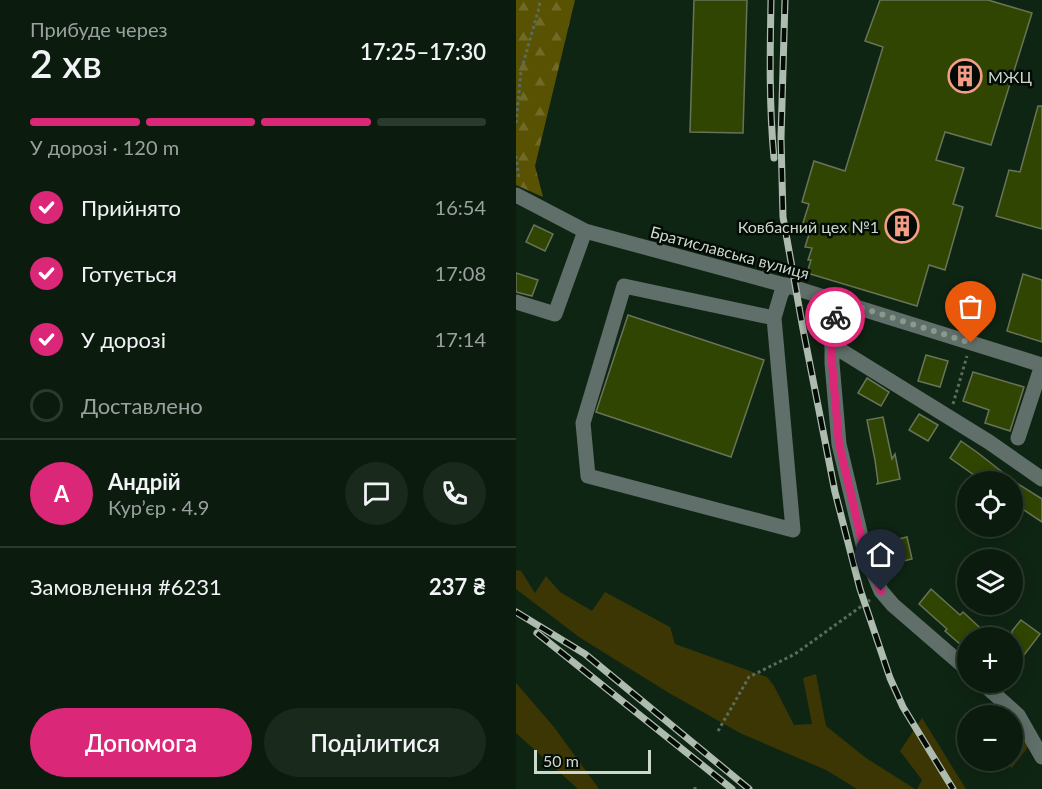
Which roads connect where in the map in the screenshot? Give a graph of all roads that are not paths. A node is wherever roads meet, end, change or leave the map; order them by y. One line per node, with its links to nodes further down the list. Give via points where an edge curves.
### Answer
1 (520, 197): 2 (street, Братиславська вулиця)
2 (585, 231): 3 (street, Братиславська вулиця); 5 (street, via 555,314)
3 (786, 285): 4 (street, Братиславська вулиця); 6 (street)
4 (837, 300): 7 (street); 8 (street, Братиславська вулиця)
5 (516, 302)
6 (774, 318): 6 (street, via 793,530 588,476 583,423 624,286)
7 (832, 345): 10 (street); 11 (street, via 839,444 865,554 881,591 893,605)
8 (1042, 365): 9 (street)
9 (1018, 438)
10 (1042, 479)
11 (957, 660)
12 (993, 693): 13 (street, via 1018,715)
13 (1042, 757)

